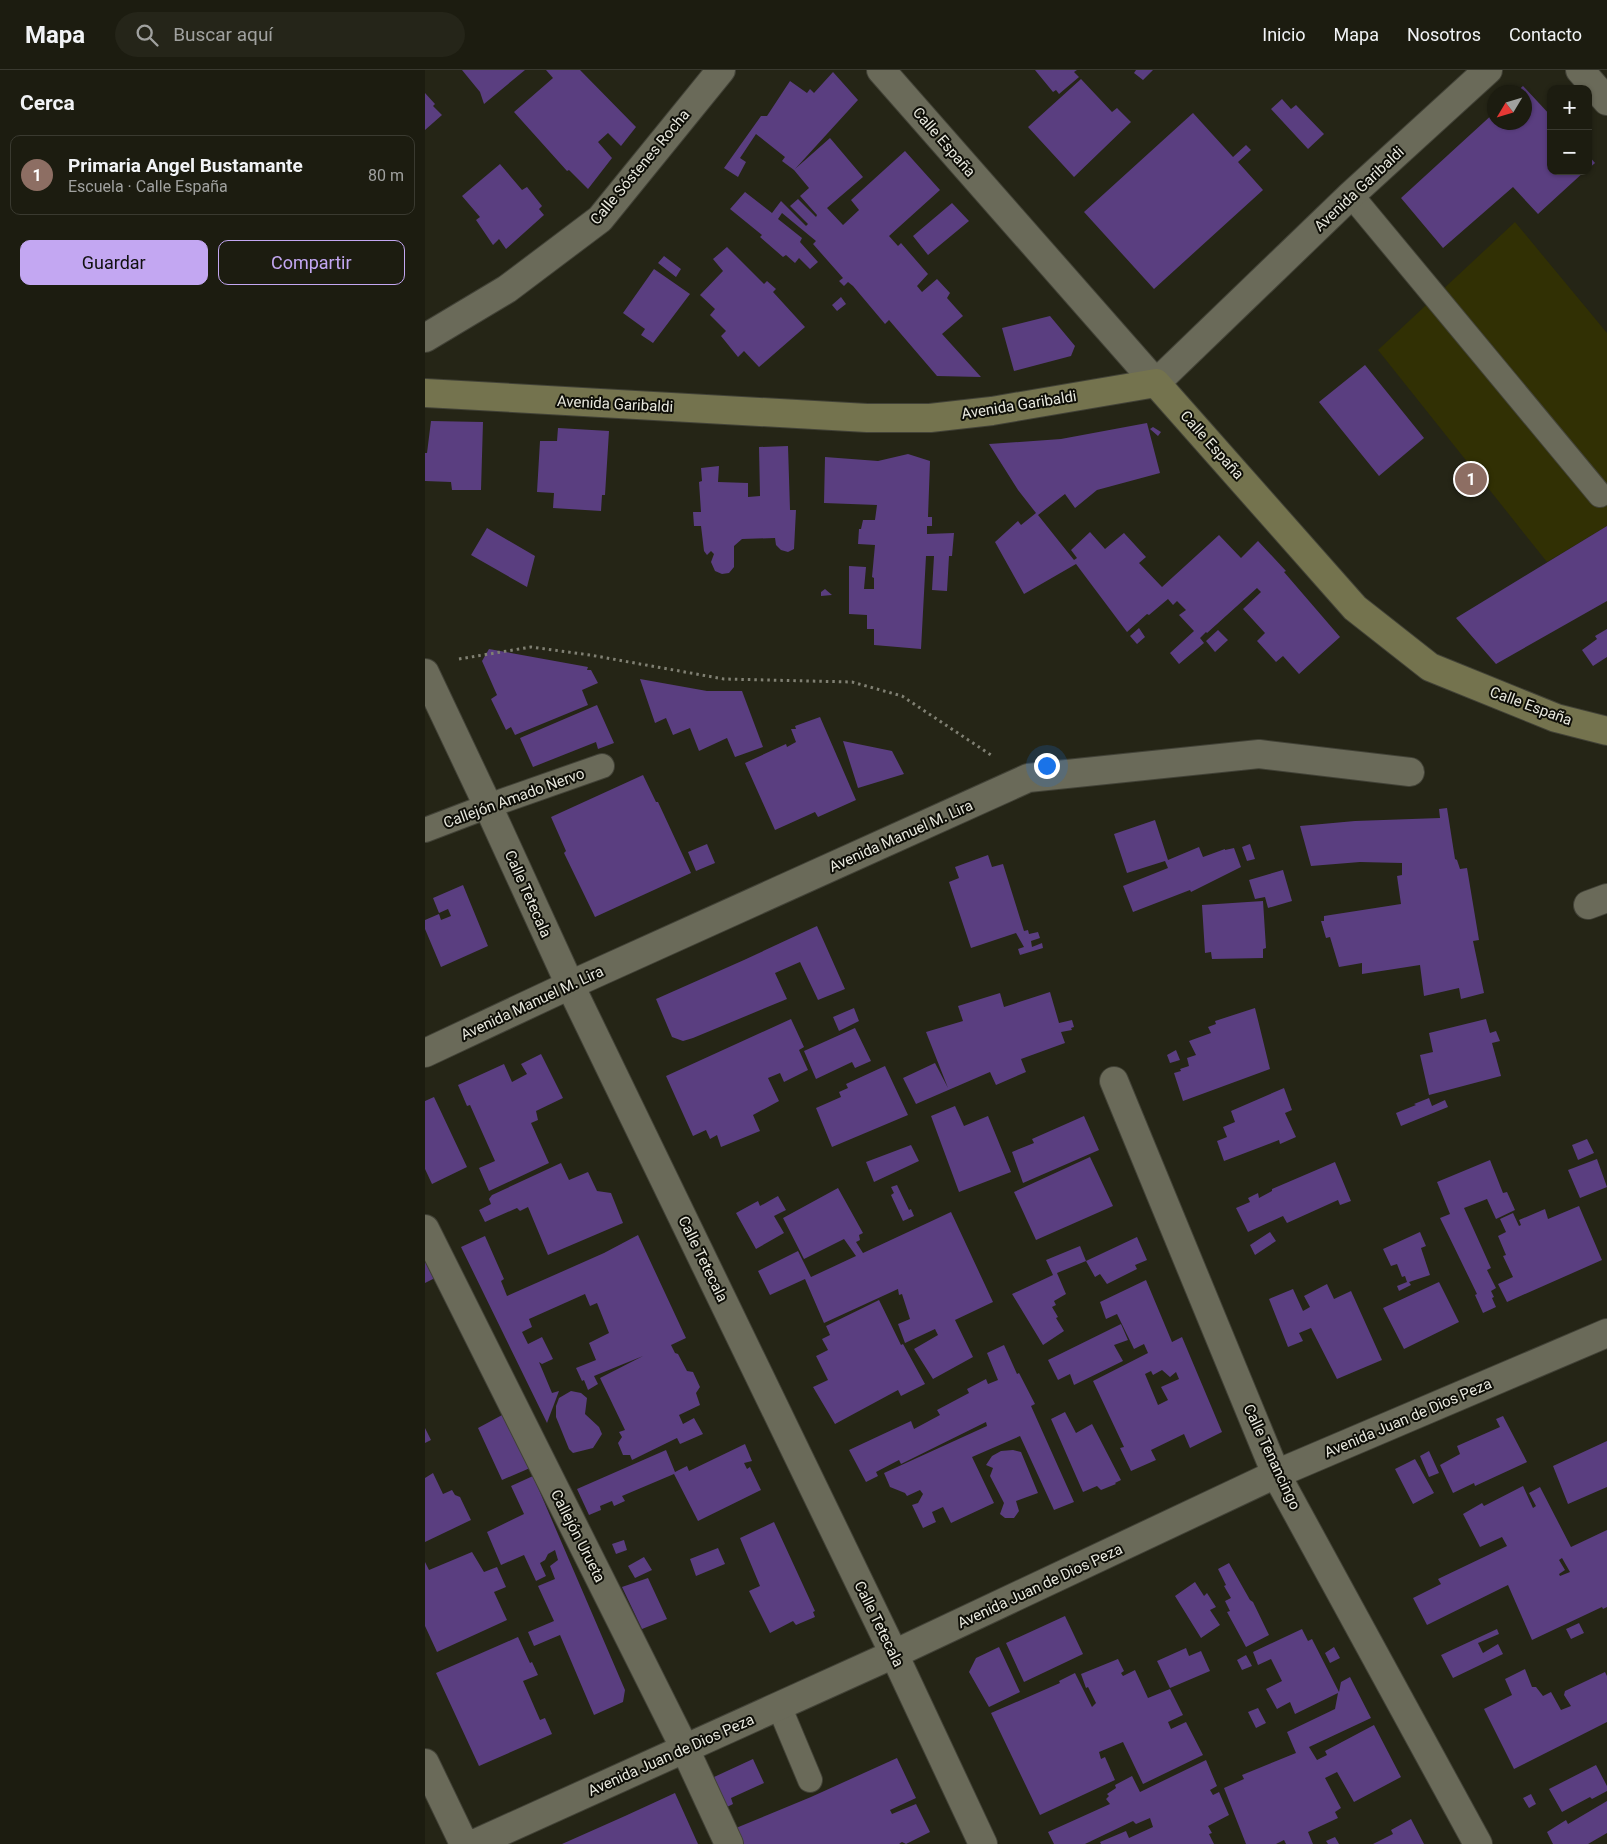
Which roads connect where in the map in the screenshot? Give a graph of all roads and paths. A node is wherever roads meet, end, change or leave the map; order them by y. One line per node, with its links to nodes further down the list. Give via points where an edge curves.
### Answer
1 (721, 70): 7 (street, Calle Sóstenes Rocha, via 600,219 507,290)
2 (881, 70): 8 (street, Calle España)
3 (1488, 70): 6 (street, Avenida Garibaldi)
4 (1579, 70): 5 (street)
5 (1607, 102)
6 (1351, 195): 8 (street, Avenida Garibaldi); 10 (lane)
7 (425, 338)
8 (1156, 382): 9 (street, Avenida Garibaldi, via 993,411 930,418 867,418); 13 (street, Calle España, via 1355,608 1430,667 1556,718)
9 (425, 393)
10 (1600, 495)
11 (454, 660): 16 (path, via 531,646 724,679 852,682 902,696)
12 (425, 673): 17 (street, Calle Tetecala)
13 (1607, 732)
14 (603, 766): 17 (lane, Callejón Amado Nervo)
15 (1410, 772): 16 (street, Avenida Manuel M. Lira, via 1259,754)
16 (1027, 778): 19 (street, Avenida Manuel M. Lira)
17 (488, 806): 18 (lane, Callejón Amado Nervo); 19 (street, Calle Tetecala)
18 (425, 830)
19 (570, 985): 20 (street, Avenida Manuel M. Lira); 25 (street, Calle Tetecala)
20 (425, 1053)
21 (1114, 1081): 24 (street, Calle Tenancingo)
22 (425, 1228): 27 (street, Callejón Urueta)
23 (1607, 1333): 24 (street, Avenida Juan de Dios Peza)
24 (1277, 1474): 25 (street, Avenida Juan de Dios Peza); 34 (street, Calle Tenancingo)
25 (894, 1654): 26 (street, Avenida Juan de Dios Peza); 33 (street, Calle Tetecala)
26 (779, 1706): 27 (street, Avenida Juan de Dios Peza); 29 (lane)
27 (685, 1749): 31 (street, Avenida Juan de Dios Peza); 32 (street, Callejón Urueta)
28 (425, 1763): 30 (street)
29 (810, 1780)
30 (463, 1844)
31 (474, 1844)
32 (729, 1844)
33 (983, 1844)
34 (1478, 1844)

